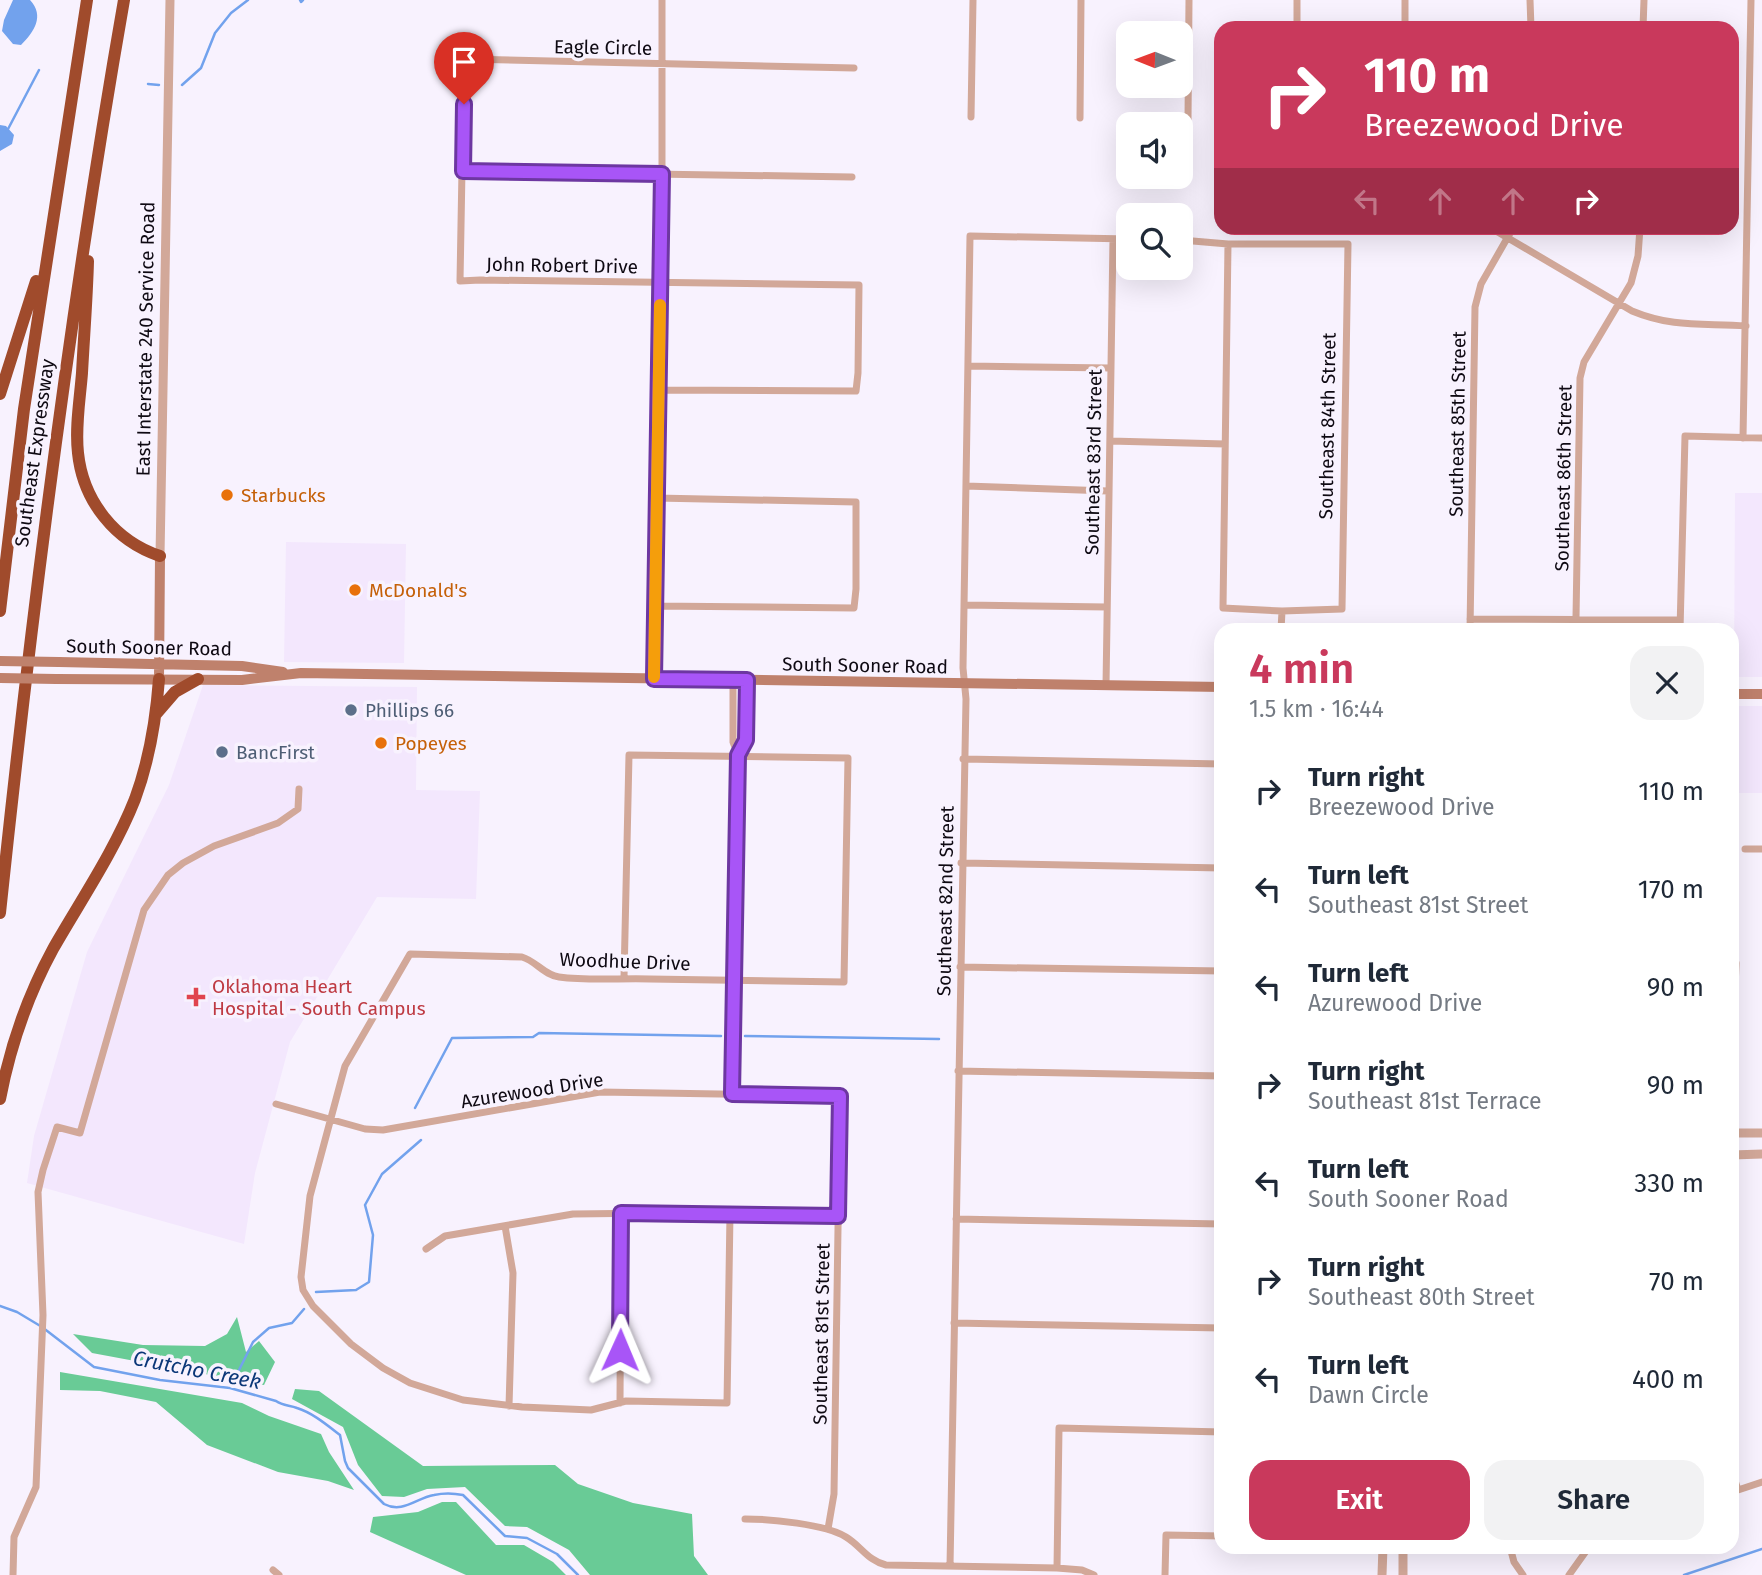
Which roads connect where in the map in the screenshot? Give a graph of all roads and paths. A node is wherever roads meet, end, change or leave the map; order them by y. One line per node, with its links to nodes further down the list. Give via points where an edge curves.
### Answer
1 (87, 0): 33 (highway, Southeast Expressway)
2 (124, 0): 25 (highway, Southeast Expressway)
3 (170, 0): 48 (street, East Interstate 240 Service Road)
4 (662, 0): 17 (street)
5 (973, 0): 20 (street)
6 (1081, 0): 21 (street)
7 (1189, 0): 19 (street)
8 (1297, 0): 13 (street)
9 (1405, 0): 14 (street)
10 (1530, 0): 15 (street)
11 (1644, 0): 16 (street)
12 (1751, 0): 36 (street)
13 (1297, 21)
14 (1405, 21)
15 (1531, 21)
16 (1643, 21)
17 (662, 64): 18 (street, Eagle Circle); 22 (street, Eagle Circle, via 464,59); 23 (street)
18 (854, 68)
19 (1188, 112)
20 (971, 117)
21 (1080, 118)
22 (463, 171): 23 (street); 34 (street, John Robert Drive, via 460,281)
23 (662, 174): 24 (street); 34 (street)
24 (852, 177)
25 (89, 212): 48 (highway, via 77,438 81,469 90,496 105,518 137,548); 82 (highway, Southeast Expressway, via 47,500)
26 (1504, 235): 28 (street)
27 (1640, 235): 35 (street, Southeast 86th Street, via 1634,274)
28 (1508, 237): 35 (street); 55 (street, Southeast 85th Street, via 1481,284 1475,307)
29 (1112, 239): 30 (street); 37 (street, Southeast 82nd Street, via 970,236); 38 (street, Southeast 83rd Street)
30 (1116, 239)
31 (1193, 241): 32 (street)
32 (1228, 244): 44 (street); 53 (street, Southeast 84th Street, via 1348,244 1342,609)
33 (47, 251): 40 (highway); 52 (highway, Southeast Expressway)
34 (660, 282): 39 (street); 39 (street, John Robert Drive, via 859,285 858,373 856,391)
35 (1618, 302): 36 (street, via 1665,323); 54 (street, Southeast 86th Street, via 1584,362 1580,378)
36 (1746, 326): 41 (street)
37 (968, 366): 38 (street); 45 (street, Southeast 82nd Street)
38 (1110, 369): 43 (street, Southeast 83rd Street)
39 (658, 390): 47 (street)
40 (0, 394)
41 (1743, 438): 42 (street); 56 (street, via 1685,436)
42 (1762, 438)
43 (1110, 442): 44 (street); 46 (street, Southeast 83rd Street)
44 (1225, 444): 53 (street, via 1223,608)
45 (966, 486): 46 (street); 49 (street, Southeast 82nd Street)
46 (1108, 491): 51 (street, Southeast 83rd Street)
47 (656, 498): 50 (street); 50 (street, via 856,502 856,589 854,608)
48 (160, 556): 60 (main road, East Interstate 240 Service Road)
49 (964, 605): 51 (street); 68 (street, Southeast 82nd Street)
50 (654, 606): 65 (street)
51 (1107, 607): 69 (street, Southeast 83rd Street)
52 (0, 611)
53 (1282, 611): 57 (street)
54 (1576, 618): 55 (street); 56 (street)
55 (1470, 619): 58 (street, Southeast 85th Street)
56 (1680, 620)
57 (1281, 623)
58 (1470, 623)
59 (0, 662): 60 (main road, South Sooner Road, bridge)
60 (160, 663): 61 (main road, South Sooner Road); 63 (main road, East Interstate 240 Service Road)
61 (298, 673): 64 (main road, South Sooner Road, via 242,680); 65 (main road, South Sooner Road)
62 (0, 678): 63 (main road, South Sooner Road, bridge)
63 (159, 679): 64 (main road, South Sooner Road); 73 (highway)
64 (198, 679): 73 (highway, via 175,692)
65 (654, 679): 66 (main road, South Sooner Road)
66 (733, 680): 67 (main road, South Sooner Road); 74 (street, via 733,742)
67 (747, 680): 68 (main road, South Sooner Road); 74 (street, via 746,740)
68 (964, 684): 69 (main road, South Sooner Road); 75 (street, Southeast 82nd Street)
69 (1106, 685): 70 (main road, South Sooner Road)
70 (1214, 687)
71 (1739, 694): 72 (main road)
72 (1762, 694)
73 (156, 714): 91 (highway, via 134,801 35,986)
74 (738, 755): 85 (street, via 629,755); 86 (street); 86 (street, Woodhue Drive, via 848,758 844,982)
75 (963, 759): 76 (street); 80 (street, Southeast 82nd Street)
76 (1214, 764)
77 (299, 789): 121 (street, via 298,809 278,823 214,846 168,876 144,910 80,1133 57,1127 38,1192 43,1315 36,1487 14,1537)
78 (1745, 849): 79 (street)
79 (1762, 849)
80 (961, 863): 81 (street); 83 (street, Southeast 82nd Street)
81 (1214, 867)
82 (0, 913)
83 (960, 967): 84 (street); 87 (street, Southeast 82nd Street)
84 (1214, 971)
85 (624, 978): 86 (street, Woodhue Drive); 93 (street, Woodhue Drive, via 559,977 522,957 410,954 345,1066)
86 (734, 980): 89 (street)
87 (958, 1071): 88 (street); 101 (street, Southeast 82nd Street)
88 (1214, 1076)
89 (732, 1094): 90 (street, Azurewood Drive); 93 (street, Azurewood Drive, via 600,1092 383,1130)
90 (840, 1096): 100 (street, Southeast 81st Street)
91 (0, 1099)
92 (276, 1104): 93 (street, Azurewood Drive)
93 (330, 1119): 108 (street, via 310,1196 301,1267 303,1290 313,1306 369,1358 410,1383 463,1400)
94 (1739, 1133): 95 (street)
95 (1762, 1133)
96 (1739, 1154): 97 (street)
97 (1762, 1154)
98 (621, 1213): 99 (street); 103 (street, via 573,1214); 107 (street)
99 (730, 1214): 100 (street); 107 (street, via 727,1403)
100 (838, 1216): 113 (street, Southeast 81st Street, via 834,1494)
101 (956, 1219): 102 (street); 105 (street, Southeast 82nd Street)
102 (1214, 1224)
103 (505, 1226): 104 (street, via 445,1236); 108 (street, via 513,1273)
104 (426, 1249)
105 (954, 1323): 106 (street); 119 (street, Southeast 82nd Street)
106 (1214, 1328)
107 (620, 1403): 108 (street, via 591,1410)
108 (509, 1406)
109 (1214, 1432): 120 (street, via 1059,1428)
110 (1762, 1482): 111 (street)
111 (1739, 1490)
112 (745, 1519): 113 (street, via 769,1518)
113 (828, 1529): 119 (street, via 848,1538 879,1563)
114 (1214, 1536): 123 (street, via 1166,1535)
115 (1383, 1554): 124 (street)
116 (1404, 1554): 125 (street)
117 (1512, 1554): 126 (street)
118 (1584, 1554): 127 (street)
119 (950, 1566): 120 (street)
120 (1057, 1568): 122 (street)
121 (13, 1575)
122 (1094, 1575)
123 (1165, 1575)
124 (1382, 1575)
125 (1403, 1575)
126 (1523, 1575)
127 (1569, 1575)

